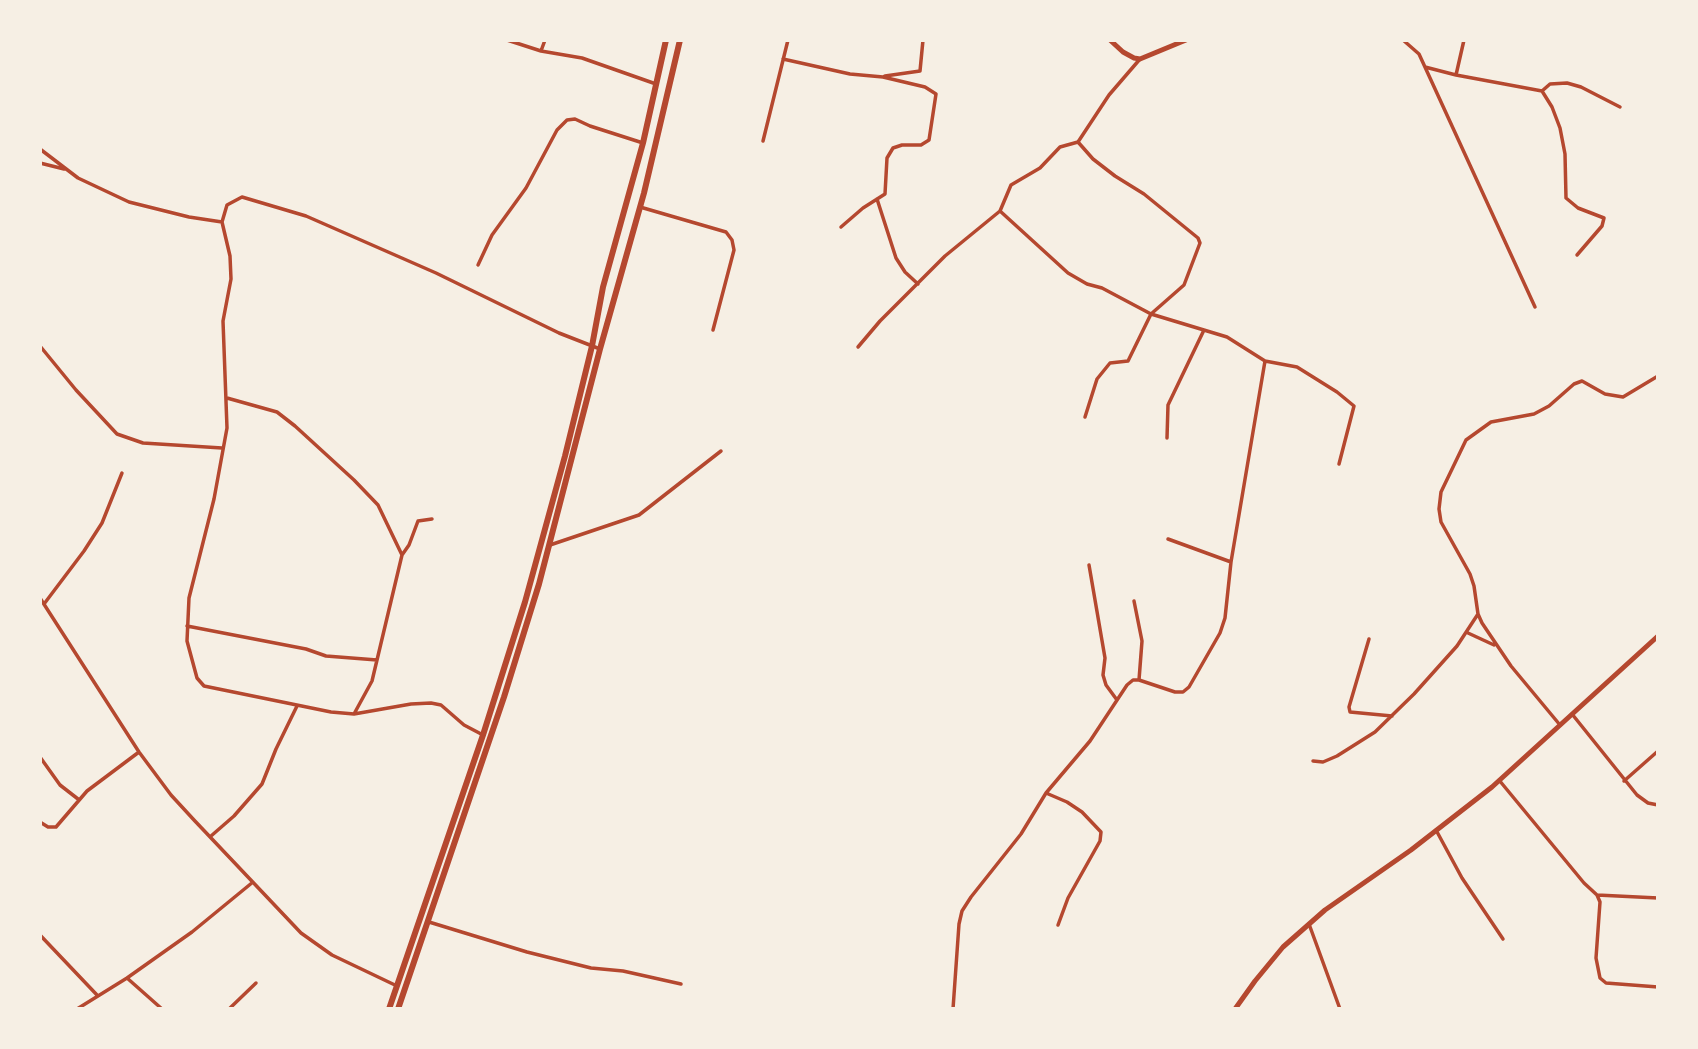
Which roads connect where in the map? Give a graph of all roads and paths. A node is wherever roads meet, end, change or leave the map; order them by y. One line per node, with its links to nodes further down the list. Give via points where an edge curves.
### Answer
1 (507, 40): 11 (street)
2 (545, 40): 11 (street)
3 (666, 40): 17 (main road)
4 (680, 40): 27 (main road)
5 (788, 40): 12 (street)
6 (923, 40): 16 (street, via 920,71)
7 (1111, 40): 13 (street)
8 (1186, 40): 13 (street)
9 (1403, 40): 14 (street, via 1419,54)
10 (1464, 40): 15 (street)
11 (541, 51): 17 (street, via 582,58)
12 (783, 59): 16 (street, via 850,74); 20 (street)
13 (1140, 59): 21 (street)
14 (1425, 67): 15 (street); 34 (street)
15 (1455, 75): 18 (street)
16 (883, 76): 26 (street, via 936,94 929,140 889,152 885,194)
17 (656, 83): 22 (main road)
18 (1542, 91): 19 (street, via 1550,84 1567,83); 31 (street, via 1560,128 1566,198 1604,218)
19 (1620, 107)
20 (763, 141)
21 (1078, 142): 28 (street, via 1060,147 1040,168 1011,185); 35 (street, via 1104,168 1198,238 1198,252 1184,285)
22 (643, 143): 32 (street, via 567,120 557,130 522,196 492,235); 39 (main road, via 603,287)
23 (40, 149): 25 (street)
24 (40, 163): 25 (street)
25 (66, 170): 29 (street, via 129,202)
26 (877, 199): 30 (street); 33 (street, via 896,258)
27 (640, 207): 36 (street, via 726,232 732,240 734,250); 41 (main road)
28 (1000, 211): 33 (street); 35 (street, via 1068,272)
29 (222, 222): 39 (street, via 227,205 242,197 306,216); 44 (street, via 231,279 223,321)
30 (841, 227)
31 (1577, 255)
32 (478, 265)
33 (918, 284): 40 (street)
34 (1535, 307)
35 (1151, 314): 37 (street); 45 (street, via 1128,361 1110,363 1097,379)
36 (713, 330)
37 (1204, 330): 42 (street, via 1227,337); 46 (street, via 1168,405)
38 (40, 346): 47 (street, via 117,434 143,443)
39 (592, 346): 41 (street); 74 (main road, via 541,545)
40 (858, 347)
41 (600, 349): 53 (main road)
42 (1265, 362): 49 (street, via 1304,370 1352,404); 55 (street)
43 (1658, 376): 60 (street, via 1623,397 1605,394 1582,381 1534,414 1491,422 1466,440 1441,492 1439,509 1441,522 1470,574)
44 (227, 398): 47 (street); 54 (street, via 276,412 295,426 378,505)
45 (1085, 417)
46 (1167, 438)
47 (222, 448): 61 (street)
48 (721, 451): 53 (street, via 639,515)
49 (1339, 464)
50 (122, 472): 59 (street, via 102,523)
51 (432, 519): 54 (street, via 418,521)
52 (1168, 539): 55 (street)
53 (550, 545): 85 (main road)
54 (402, 555): 66 (street)
55 (1230, 562): 67 (street, via 1226,618 1189,687 1175,692)
56 (1089, 565): 68 (street, via 1105,658 1103,675)
57 (40, 598): 59 (street)
58 (1134, 601): 67 (street, via 1142,641)
59 (44, 604): 76 (street)
60 (1478, 614): 62 (street); 65 (street)
61 (187, 626): 66 (street, via 326,656); 69 (street, via 192,664 204,686)
62 (1468, 633): 65 (street); 72 (street)
63 (1658, 636): 70 (street)
64 (1369, 639): 72 (street, via 1350,712)
65 (1497, 646): 73 (street)
66 (377, 660): 71 (street)
67 (1139, 680): 68 (street, via 1133,680)
68 (1117, 700): 81 (street)
69 (298, 705): 71 (street); 88 (street, via 262,784)
70 (1572, 714): 73 (street); 80 (street)
71 (355, 715): 74 (street, via 431,703)
72 (1392, 716): 78 (street, via 1337,756)
73 (1560, 725): 79 (street)
74 (483, 734): 84 (main road)
75 (1658, 751): 80 (street)
76 (139, 752): 82 (street); 88 (street, via 171,795)
77 (40, 757): 82 (street, via 60,785)
78 (1313, 761)
79 (1499, 780): 87 (street); 90 (street)
80 (1624, 780): 83 (street, via 1648,803)
81 (1046, 793): 94 (street, via 1082,812 1101,832); 108 (street, via 962,911)
82 (78, 799): 86 (street, via 56,827)
83 (1658, 805)
84 (453, 817): 85 (main road); 100 (main road)
85 (461, 821): 92 (main road)
86 (40, 822)
87 (1436, 830): 93 (street); 96 (street)
88 (211, 836): 89 (street)
89 (253, 882): 97 (street); 100 (street, via 315,944)
90 (1597, 895): 91 (street); 101 (street, via 1600,978 1606,983)
91 (1658, 898)
92 (427, 921): 99 (street, via 591,968); 107 (main road)
93 (1309, 924): 109 (street, via 1283,947); 110 (street)
94 (1058, 925)
95 (40, 935): 102 (street)
96 (1503, 939)
97 (127, 978): 102 (street); 104 (street)
98 (256, 983): 105 (street)
99 (681, 984)
100 (397, 986): 106 (main road)
101 (1658, 987)
102 (97, 995): 103 (street)
103 (77, 1009)
104 (162, 1009)
105 (229, 1009)
106 (389, 1009)
107 (398, 1009)
108 (953, 1009)
109 (1235, 1009)
110 (1340, 1009)

